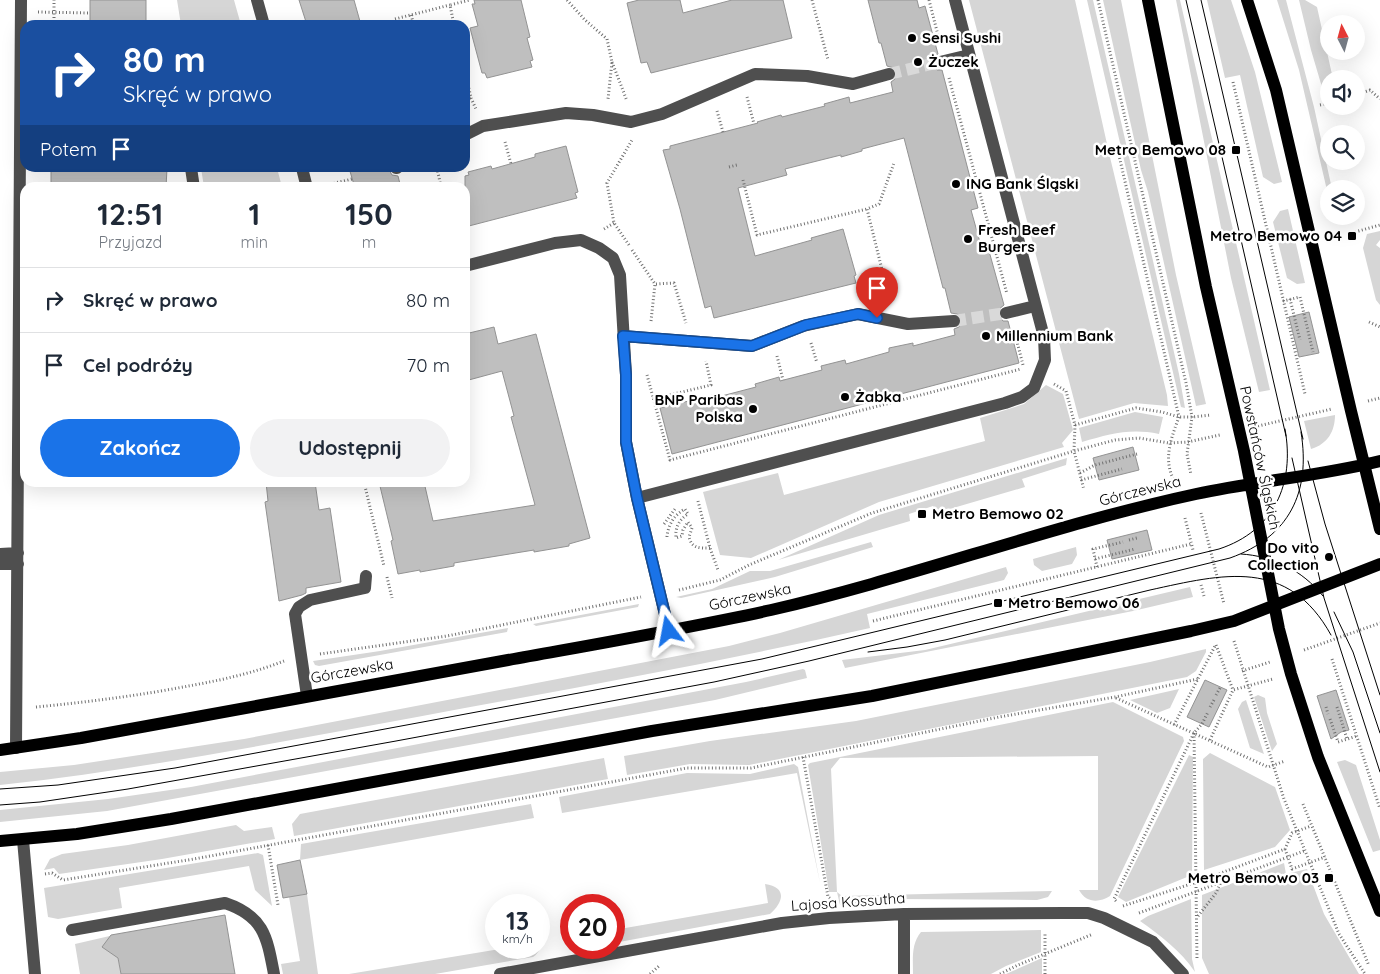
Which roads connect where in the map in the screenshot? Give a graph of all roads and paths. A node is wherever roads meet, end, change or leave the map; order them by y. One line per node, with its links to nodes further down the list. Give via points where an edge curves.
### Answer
1 (54, 0): 12 (path)
2 (257, 0): 18 (street)
3 (470, 0): 10 (path)
4 (567, 0): 22 (path, via 607,39)
5 (812, 0): 26 (path)
6 (955, 0): 21 (street)
7 (1098, 0): 68 (path, via 1182,360)
8 (1148, 0): 83 (main road, Powstańców Śląskich)
9 (1248, 0): 77 (main road, via 1276,90)
10 (450, 5): 14 (path); 20 (path)
11 (20, 6): 12 (path); 16 (street)
12 (54, 12): 13 (path); 17 (path)
13 (90, 13)
14 (411, 15): 15 (path); 19 (path)
15 (395, 19)
16 (20, 20)
17 (54, 20)
18 (263, 20)
19 (412, 20)
20 (453, 20)
21 (970, 55): 23 (street); 49 (street)
22 (612, 62): 30 (path); 31 (path, via 627,98)
23 (940, 62)
24 (890, 74): 26 (street, via 853,84)
25 (743, 79): 26 (street, via 756,74 807,76); 31 (street, via 662,114); 32 (path)
26 (833, 81)
27 (1233, 82): 48 (path)
28 (1365, 92): 29 (path, via 1370,90)
29 (1380, 99)
30 (604, 117): 31 (street); 33 (street, via 557,114 483,126)
31 (630, 122): 57 (path, via 632,140 607,183 614,223 655,284 674,283)
32 (754, 124)
33 (470, 132)
34 (1118, 151): 67 (path)
35 (894, 163): 43 (path, via 879,204)
36 (737, 165): 37 (path)
37 (729, 167)
38 (438, 172): 42 (path)
39 (352, 179): 41 (path)
40 (743, 180): 43 (path, via 757,235)
41 (341, 182)
42 (440, 182)
43 (867, 209): 52 (path)
44 (1380, 225): 45 (path)
45 (1355, 232)
46 (470, 265): 55 (street, via 555,243 581,240 599,248 613,258 620,275)
47 (1290, 300): 48 (path); 56 (path); 58 (path, via 1300,297)
48 (1283, 301): 61 (path)
49 (1035, 306): 50 (street); 86 (street, via 1044,337 1045,360 1034,388 1022,397)
50 (1006, 313)
51 (954, 321): 52 (street)
52 (895, 322): 57 (street, via 858,314 803,326 752,346)
53 (1369, 322): 54 (path)
54 (1380, 327)
55 (623, 336): 57 (street); 86 (street, via 626,442)
56 (1300, 340)
57 (696, 342): 63 (path, via 711,385)
58 (1313, 352)
59 (1051, 382): 70 (path, via 1066,391)
60 (20, 393): 100 (street)
61 (1305, 394)
62 (1380, 398): 64 (path)
63 (653, 399)
64 (1374, 400)
65 (1337, 408): 69 (path)
66 (1211, 415): 68 (path)
67 (1179, 417): 68 (path); 70 (path, via 1136,408); 73 (path)
68 (1192, 417): 72 (path)
69 (1266, 424)
70 (1075, 425): 74 (path)
71 (1214, 436): 72 (path)
72 (1188, 442): 73 (path); 79 (path)
73 (1169, 443): 74 (path, via 1139,438 1115,440); 81 (path, via 1169,470)
74 (1074, 451): 80 (path); 109 (path, via 872,513 720,580)
75 (1137, 454): 80 (path, via 1095,465)
76 (1380, 461): 77 (main road, Górczewska)
77 (1364, 465): 83 (main road, Górczewska); 91 (main road)
78 (1122, 469): 82 (path)
79 (1191, 472)
80 (1080, 473): 82 (path)
81 (1174, 478)
82 (1082, 480): 85 (path)
83 (1250, 485): 112 (main road, Powstańców Śląskich); 115 (main road, Górczewska, via 1119,512 866,586)
84 (365, 487): 111 (path)
85 (1084, 490)
86 (637, 498): 109 (street)
87 (690, 501): 96 (path, via 697,497)
88 (677, 507): 96 (path, via 664,525 663,541 667,540 671,521 685,508 688,514 679,520 676,538 682,536 688,522 692,528 689,538 693,546)
89 (1202, 516): 108 (path)
90 (1185, 518): 95 (path)
91 (1380, 529)
92 (1137, 538): 93 (path)
93 (1129, 540)
94 (1124, 542): 101 (path, via 1093,549)
95 (1191, 544): 98 (path); 104 (path)
96 (710, 548): 105 (path)
97 (1135, 549): 101 (path)
98 (1193, 550)
99 (0, 554): 100 (street)
100 (18, 558): 102 (street); 134 (street)
101 (1095, 559): 104 (path)
102 (0, 564)
103 (1380, 564): 112 (main road)
104 (1098, 567): 113 (path)
105 (718, 570)
106 (366, 576): 118 (street, via 364,588 310,600 299,606 295,614)
107 (1201, 585): 110 (path)
108 (1221, 592)
109 (660, 593): 115 (street); 118 (path, via 447,636)
110 (1204, 596)
111 (392, 598)
112 (1274, 606): 152 (main road, via 1191,631 901,691 652,731 171,819); 166 (main road, Powstańców Śląskich, via 1291,674 1318,757)
113 (873, 622)
114 (1380, 623): 117 (path)
115 (669, 631): 128 (main road, Górczewska)
116 (1234, 641): 121 (path)
117 (1302, 651)
118 (302, 657): 128 (street); 134 (path, via 213,682 81,703)
119 (1332, 659): 140 (path)
120 (1271, 661): 121 (path)
121 (1242, 671): 124 (path)
122 (1198, 679): 126 (path, via 1216,644); 129 (path); 138 (path)
123 (1262, 681): 124 (path)
124 (1247, 686): 126 (path); 147 (path)
125 (1220, 688): 127 (path)
126 (1233, 690): 142 (path)
127 (1216, 695)
128 (307, 696): 143 (main road, Górczewska)
129 (1115, 697): 138 (path); 145 (path)
130 (1214, 700): 131 (path)
131 (1210, 707)
132 (1326, 707): 136 (path)
133 (1337, 707): 141 (path)
134 (17, 709): 143 (street)
135 (1208, 712): 139 (path)
136 (1328, 714)
137 (1330, 719): 141 (path, via 1338,742)
138 (1174, 725): 139 (path)
139 (1194, 733): 142 (path); 162 (path); 162 (path, via 1114,899 1122,906)
140 (1357, 736): 141 (path); 149 (path)
141 (1347, 739)
142 (1210, 740): 147 (path, via 1268,767)
143 (16, 748): 144 (main road, Górczewska)
144 (0, 750)
145 (803, 757): 154 (path, via 751,768 687,768); 169 (path, via 828,897 833,900)
146 (1285, 761): 147 (path)
147 (1273, 766): 151 (path)
148 (1303, 804): 150 (path)
149 (1380, 809)
150 (1311, 826): 151 (path); 158 (path)
151 (1297, 831): 155 (path, via 1292,833); 156 (path)
152 (23, 840): 153 (main road); 161 (street)
153 (0, 841)
154 (268, 845): 161 (path, via 63,880 52,873); 165 (path)
155 (1285, 849): 157 (path); 160 (path)
156 (1304, 850): 157 (path); 159 (path)
157 (1288, 857): 159 (path, via 1292,869); 163 (path)
158 (1325, 857): 159 (path); 176 (path)
159 (1310, 863): 186 (path, via 1339,934)
160 (1218, 874): 162 (path); 163 (path)
161 (27, 876): 178 (street)
162 (1197, 882): 164 (path)
163 (1221, 882): 164 (path); 168 (path)
164 (1197, 891): 168 (path); 170 (path)
165 (278, 905)
166 (1380, 911)
167 (904, 914): 169 (street, Lajosa Kossutha); 170 (street, Lajosa Kossutha, via 1088,913); 182 (street)
168 (1197, 916): 177 (path)
169 (836, 918): 180 (street, Lajosa Kossutha, via 782,923)
170 (1115, 922): 185 (street, Lajosa Kossutha, via 1154,942)
171 (1045, 929): 174 (path)
172 (72, 930): 179 (street, via 225,903 242,908 260,924)
173 (1088, 931): 174 (path, via 1095,933)
174 (1045, 954): 183 (path); 184 (path)
175 (654, 963): 181 (path, via 663,962)
176 (1369, 966)
177 (1198, 967)
178 (35, 974)
179 (274, 974)
180 (500, 974)
181 (650, 974)
182 (904, 974)
183 (1000, 974)
184 (1045, 974)
185 (1183, 974)
186 (1364, 974)

